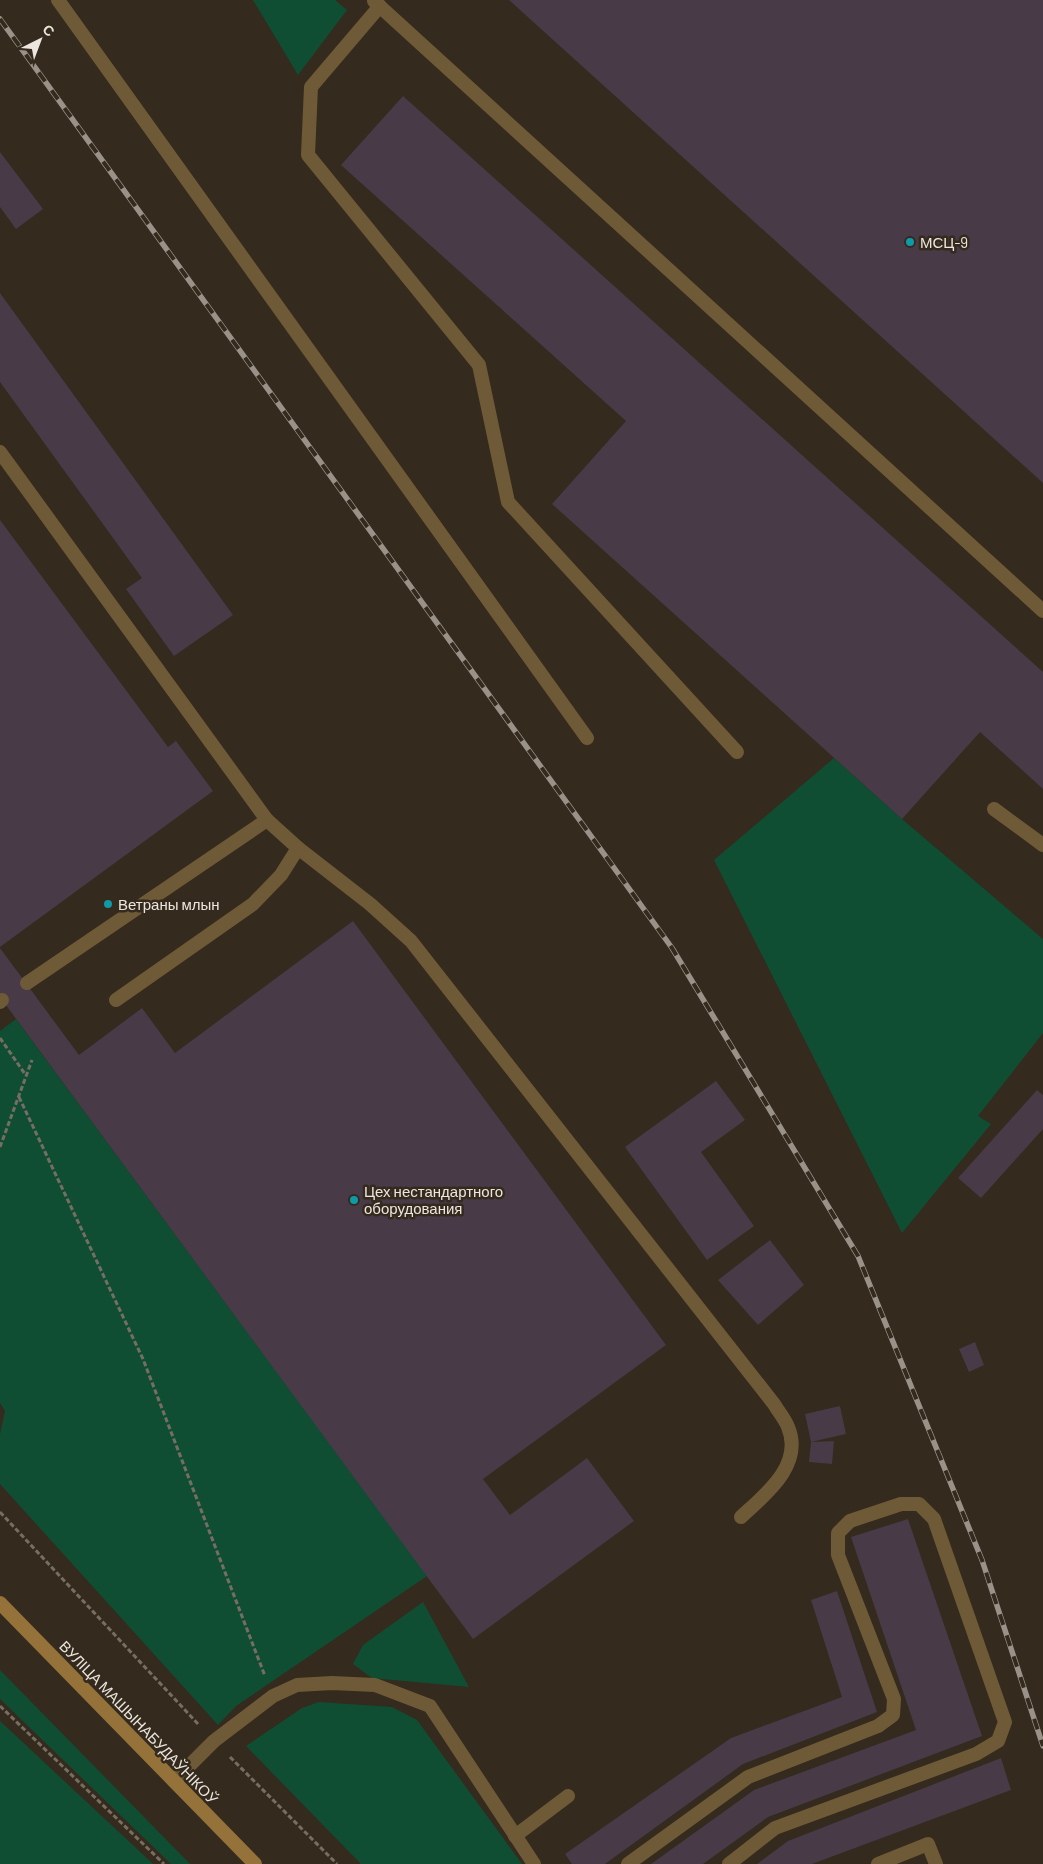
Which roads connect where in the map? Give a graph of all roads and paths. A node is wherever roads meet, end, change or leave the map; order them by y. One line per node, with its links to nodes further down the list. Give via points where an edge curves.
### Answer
1 (58, 0): 5 (lane)
2 (377, 3): 4 (lane); 6 (lane, via 311,87 308,155 479,365 508,502)
3 (0, 452): 8 (lane)
4 (1043, 611)
5 (587, 738)
6 (737, 752)
7 (994, 809): 9 (lane)
8 (267, 820): 10 (lane); 11 (lane)
9 (1043, 845)
10 (298, 848): 12 (lane, via 281,875 253,904); 19 (lane, via 370,904 411,941 774,1404 788,1428 792,1452 774,1487)
11 (27, 983)
12 (116, 1000)
13 (0, 1038): 15 (path)
14 (32, 1060): 15 (path)
15 (26, 1074): 16 (path)
16 (19, 1097): 17 (path); 21 (path, via 143,1359)
17 (0, 1147)
18 (0, 1512): 23 (path)
19 (741, 1517)
20 (0, 1603): 24 (main road, ВУЛІЦА МАШЫНАБУДАЎНІКОЎ)
21 (273, 1696): 23 (lane); 26 (lane, via 297,1685 375,1685 430,1706)
22 (0, 1706): 27 (path)
23 (214, 1741): 24 (lane); 29 (path)
24 (174, 1781): 28 (main road, ВУЛІЦА МАШЫНАБУДАЎНІКОЎ)
25 (568, 1796): 26 (lane)
26 (515, 1836): 30 (lane)
27 (164, 1864)
28 (255, 1864)
29 (337, 1864)
30 (534, 1864)
31 (628, 1864): 32 (lane, via 748,1777 878,1726 893,1715 894,1699 838,1555 838,1533 850,1521 901,1504 920,1504 934,1519 1005,1722 998,1741 976,1754 775,1828)
32 (729, 1864)
33 (878, 1864): 34 (lane, via 928,1844)
34 (936, 1864)

